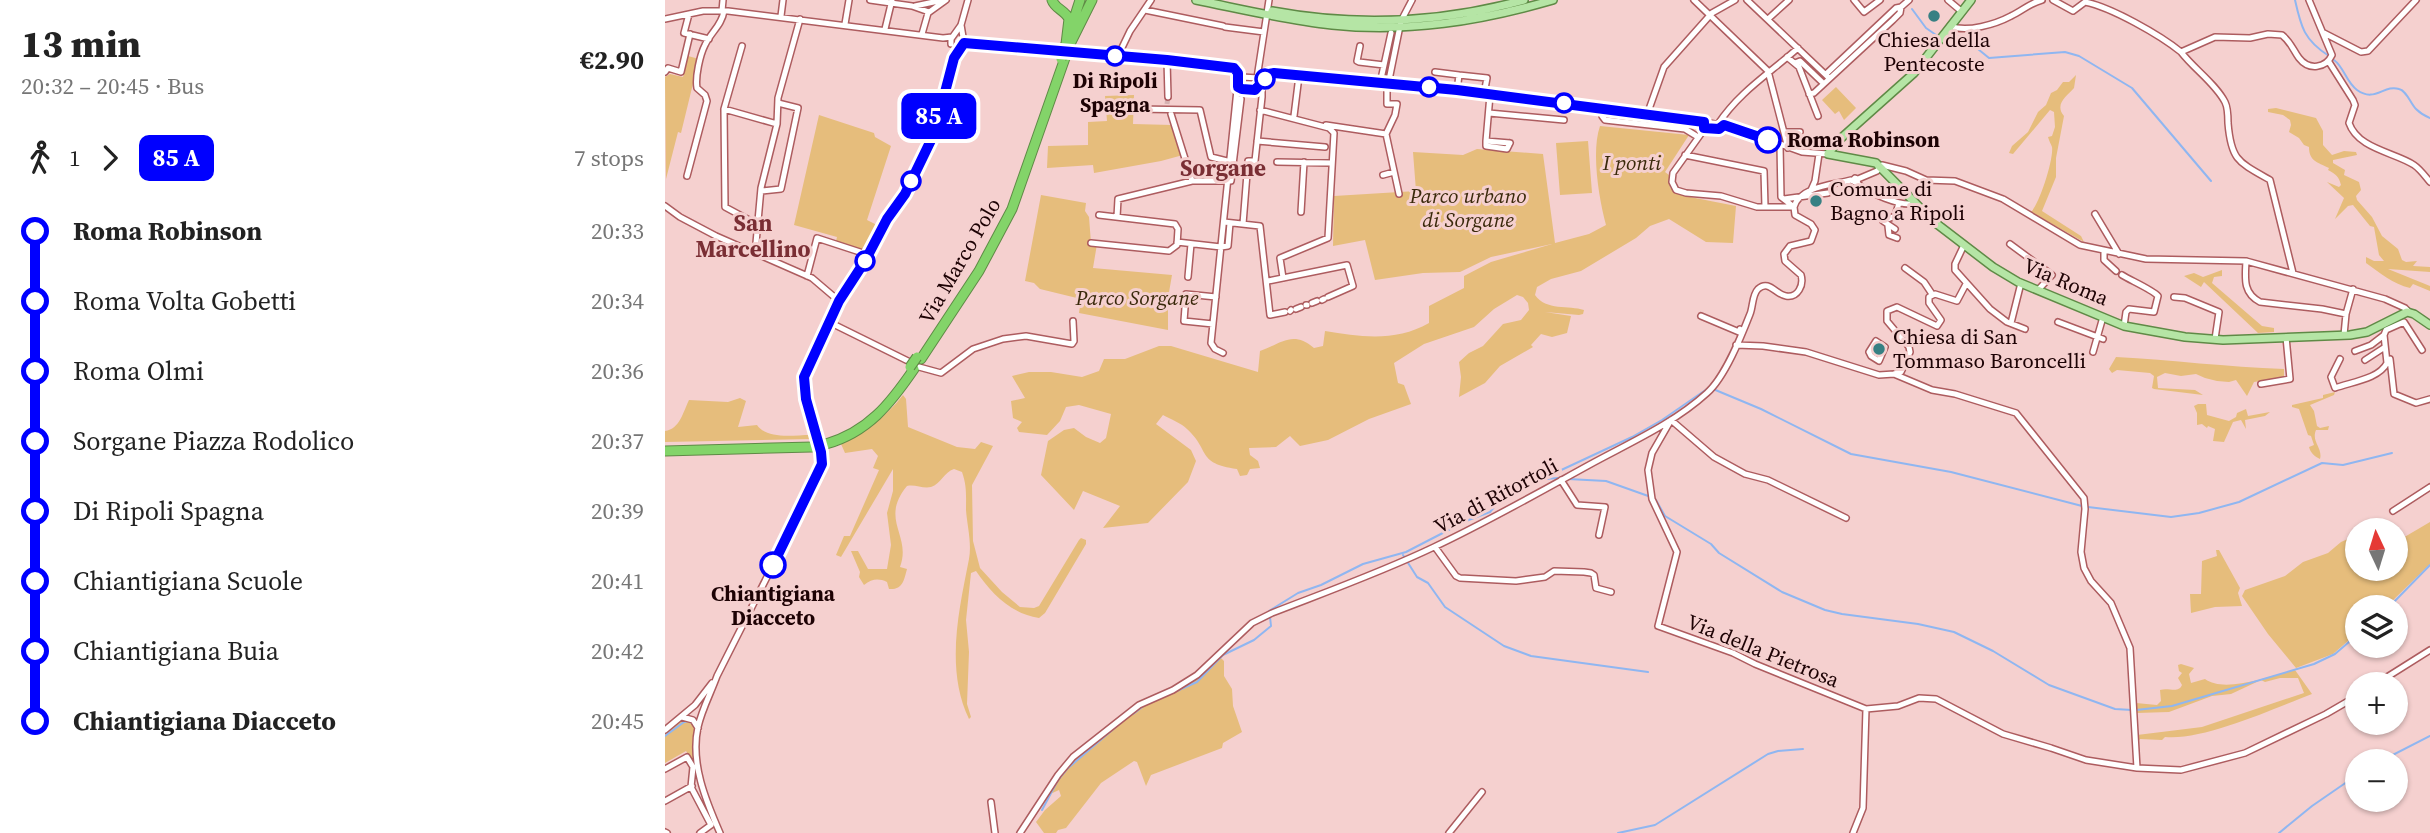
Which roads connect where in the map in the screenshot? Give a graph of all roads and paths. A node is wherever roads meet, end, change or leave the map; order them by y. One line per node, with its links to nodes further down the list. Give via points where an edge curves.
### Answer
1 (723, 0): 35 (street)
2 (783, 0): 41 (street)
3 (849, 0): 45 (street)
4 (870, 0): 31 (street)
5 (946, 0): 33 (street); 37 (street)
6 (968, 0): 46 (street)
7 (1053, 0): 8 (highway, via 1067,9); 61 (highway, via 1069,19)
8 (1079, 0): 61 (highway, Via Marco Polo)
9 (1086, 0): 61 (highway, Via Marco Polo)
10 (1092, 0): 61 (highway)
11 (1196, 0): 38 (main road)
12 (1216, 0): 38 (main road)
13 (1269, 0): 38 (street)
14 (1412, 0): 47 (street)
15 (1524, 0): 47 (main road)
16 (1553, 0): 47 (main road, via 1470,21)
17 (1694, 0): 40 (street)
18 (1735, 0): 40 (street)
19 (1747, 0): 44 (street)
20 (1789, 0): 44 (street)
21 (1854, 0): 22 (street, via 1864,12)
22 (1880, 0)
23 (1895, 0): 34 (street)
24 (1909, 0): 34 (street)
25 (1948, 0): 36 (street)
26 (1971, 0): 36 (main road)
27 (2042, 0): 48 (street, via 2001,20 1962,29)
28 (2053, 0): 62 (street, via 2073,11 2085,2 2101,6)
29 (2309, 0): 52 (street)
30 (2416, 0): 52 (street, via 2368,51 2361,52)
31 (892, 1): 33 (street); 49 (street)
32 (1147, 4): 50 (street, via 1224,27); 63 (street)
33 (912, 6): 37 (street)
34 (1901, 7): 76 (street, via 1900,13)
35 (723, 11): 39 (street); 41 (street); 55 (street, via 722,21)
36 (1961, 11): 48 (main road)
37 (929, 12): 54 (street)
38 (1267, 12): 47 (main road, via 1339,26); 50 (street)
39 (689, 14): 42 (street); 53 (street, via 684,33)
40 (1711, 15): 72 (street); 93 (street, via 1664,67)
41 (781, 16): 43 (street)
42 (665, 19)
43 (800, 19): 45 (street); 87 (street)
44 (1768, 19): 60 (street)
45 (845, 24): 49 (street)
46 (961, 25): 56 (street); 57 (street)
47 (1400, 25): 66 (street)
48 (1950, 26): 112 (main road, via 1914,73)
49 (885, 29): 54 (street)
50 (1264, 32): 79 (street)
51 (1391, 33): 66 (street)
52 (2324, 33): 68 (street, via 2332,55)
53 (690, 34): 55 (street); 71 (street, via 681,72)
54 (922, 34): 56 (street)
55 (709, 38): 122 (street, via 696,84 707,102)
56 (952, 41): 57 (street); 57 (street); 65 (street)
57 (963, 42): 61 (street); 65 (street)
58 (742, 46): 89 (street)
59 (1360, 46): 70 (street, via 1357,61)
60 (1798, 48): 64 (street); 76 (street)
61 (1066, 51): 63 (street); 203 (highway, Via Marco Polo, via 1011,209 979,271)
62 (2181, 52): 68 (street, via 2215,37 2268,34 2282,35 2300,59 2313,66); 160 (street, via 2226,104 2232,154 2270,180)
63 (1118, 56): 67 (street)
64 (1787, 57): 69 (street); 72 (street)
65 (954, 58): 176 (street, via 934,134 905,194)
66 (1389, 58): 70 (street); 81 (street)
67 (1167, 60): 78 (street, via 1234,68); 88 (street)
68 (2329, 62): 126 (street, via 2353,100 2349,123 2356,135 2414,165)
69 (1795, 63): 80 (street, via 1800,61); 84 (street)
70 (1384, 65): 77 (street)
71 (666, 70)
72 (1769, 71): 99 (street, via 1733,103); 102 (street)
73 (1435, 72): 74 (street)
74 (1459, 75): 83 (street); 85 (street, via 1486,78)
75 (1299, 76): 79 (street, Via Roma, via 1269,74); 81 (street, Via Roma); 95 (street)
76 (1828, 76): 80 (street)
77 (1381, 79)
78 (1237, 82): 79 (street, via 1242,77); 82 (street); 86 (street)
79 (1257, 83): 82 (street); 91 (street)
80 (1823, 83): 84 (street)
81 (1388, 88): 83 (street, Via Roma); 104 (street, via 1387,104 1397,104)
82 (1244, 90): 86 (street)
83 (1457, 90): 85 (street, Via Roma)
84 (1809, 94): 96 (street)
85 (1487, 95): 92 (street, Via Roma); 94 (street)
86 (1236, 98): 114 (street)
87 (778, 103): 98 (street); 128 (street, via 798,108 781,189)
88 (1169, 107): 90 (street); 114 (street, via 1199,110 1211,158); 123 (street)
89 (725, 109): 98 (street); 142 (street, via 726,208)
90 (1136, 109)
91 (1260, 110): 101 (street); 106 (street)
92 (1601, 110): 100 (street, Via Roma); 105 (street, Via Roma, via 1605,120 1682,128)
93 (1648, 112)
94 (1489, 113): 97 (street); 107 (street, via 1486,146 1507,149)
95 (1294, 116)
96 (1818, 116)
97 (1564, 120)
98 (777, 124): 128 (street)
99 (1721, 124): 100 (street, Via Roma); 108 (street, Via Roma)
100 (1704, 125): 105 (street)
101 (1319, 126): 104 (street); 118 (street, via 1334,133)
102 (1785, 132): 103 (street); 110 (street)
103 (1800, 132)
104 (1386, 134): 120 (street)
105 (1698, 137): 113 (street)
106 (1257, 141): 109 (street); 117 (street, via 1255,162)
107 (1510, 143)
108 (1780, 145): 110 (street, Via Roma); 132 (street)
109 (1325, 146)
110 (1788, 148): 111 (street, Via Roma)
111 (1819, 154): 112 (street, Via Roma); 127 (street)
112 (1828, 154): 119 (main road, Via Roma, via 1868,160)
113 (1685, 155): 136 (street, via 1764,171); 136 (street, via 1671,177 1679,192)
114 (1232, 162): 117 (street); 125 (street)
115 (1277, 162): 116 (street)
116 (1304, 162): 118 (street); 138 (street)
117 (1248, 163): 144 (street)
118 (1331, 163): 164 (street, via 1328,238 1280,258)
119 (1881, 167): 124 (street); 133 (main road, Via Roma); 154 (street, via 1926,180 1955,181 2003,200 2080,245)
120 (1394, 172): 121 (street); 130 (street)
121 (1383, 175)
122 (687, 176)
123 (1192, 181): 125 (street); 141 (street, via 1118,199)
124 (1856, 181): 127 (street); 134 (street)
125 (1227, 182): 143 (street)
126 (2430, 182)
127 (1811, 190): 131 (street)
128 (761, 191): 142 (street)
129 (1828, 193): 131 (street)
130 (1399, 194)
131 (1799, 197): 132 (street); 137 (street)
132 (1782, 199): 137 (street, Via di Ritortoli)
133 (1915, 202): 134 (street); 152 (main road, Via Roma)
134 (1899, 203): 145 (street, via 1895,216 1883,221)
135 (665, 206): 156 (street)
136 (1765, 207): 137 (street)
137 (1794, 207): 181 (street, Via di Ritortoli, via 1795,215 1815,230 1811,241 1790,246 1784,254 1801,275 1801,287 1789,296 1769,286 1759,288)
138 (1301, 212)
139 (1099, 215): 141 (street)
140 (2095, 215): 157 (street)
141 (1117, 217): 148 (street, via 1175,224)
142 (759, 222): 156 (street)
143 (1227, 222): 144 (street); 153 (street, via 1228,246)
144 (1243, 224): 166 (street, via 1260,226)
145 (1888, 226): 146 (street); 147 (street, via 1888,238)
146 (1895, 229)
147 (1897, 237)
148 (1177, 242): 149 (street, via 1171,251); 150 (street)
149 (1091, 243)
150 (1192, 244): 153 (street); 163 (street)
151 (2010, 244): 161 (street)
152 (1964, 245): 167 (main road, Via Roma); 168 (street, via 1954,267)
153 (1221, 247): 172 (street)
154 (2103, 251): 157 (street); 187 (street, via 2104,260 2119,273 2158,296 2154,312 2129,309)
155 (863, 253): 162 (street, via 817,238)
156 (755, 254): 162 (street)
157 (2119, 254): 158 (street, via 2146,259)
158 (2246, 261): 160 (street); 178 (street, via 2245,287 2260,302)
159 (1905, 268): 171 (street)
160 (2293, 273): 169 (street)
161 (2052, 275): 165 (street); 170 (street)
162 (807, 276): 176 (street)
163 (1188, 277)
164 (1283, 278): 166 (street); 166 (street, via 1347,265 1353,286 1271,315)
165 (2060, 279)
166 (1268, 281)
167 (2021, 283): 170 (main road, Via Roma); 185 (street)
168 (1966, 284): 171 (street, via 1956,301); 185 (street)
169 (2353, 289): 177 (street); 178 (street)
170 (2038, 290): 180 (main road, Via Roma)
171 (1932, 294): 204 (street, via 1928,302 1940,318 1938,325 1897,307 1886,313 1910,352 1901,372)
172 (1216, 297): 175 (street, via 1186,294); 186 (street)
173 (1168, 298): 175 (street)
174 (2173, 298): 194 (street, via 2219,312)
175 (1184, 299): 186 (street, via 1184,321)
176 (839, 301): 183 (street)
177 (2409, 312): 188 (main road); 190 (main road, Via Roma)
178 (2346, 314): 191 (street)
179 (1701, 316): 181 (street, via 1739,332)
180 (2103, 317): 187 (main road, Via Roma); 193 (street)
181 (1748, 318): 195 (street, Via di Ritortoli)
182 (1073, 321): 203 (street, via 1072,344 1026,336 981,345 941,373)
183 (829, 322): 203 (street); 208 (street, via 803,381)
184 (2058, 322): 193 (street)
185 (2011, 323): 189 (street)
186 (1213, 324): 200 (street, via 1211,343)
187 (2124, 326): 194 (main road, Via Roma)
188 (2430, 326)
189 (2025, 329)
190 (2384, 330): 191 (main road, Via Roma); 196 (street); 197 (street, via 2405,322); 198 (street, via 2371,345); 206 (street, via 2394,394 2416,402)
191 (2344, 335): 192 (main road, Via Roma)
192 (2286, 337): 194 (main road, Via Roma); 205 (street, via 2290,379)
193 (2100, 339): 199 (street)
194 (2215, 339)
195 (1735, 346): 204 (street, via 1806,352 1879,375); 207 (street, Via di Ritortoli, via 1712,388)
196 (2385, 347): 201 (street, via 2385,368 2335,388 2331,377); 202 (street)
197 (2422, 350)
198 (2355, 351)
199 (2093, 352)
200 (1223, 353)
201 (2340, 359)
202 (2365, 359)
203 (915, 363): 208 (highway, Via Marco Polo, via 870,417)
204 (1894, 374): 225 (street, via 1931,390 2017,413 2084,498 2084,568 2108,598 2130,648)
205 (2261, 384)
206 (2430, 399)
207 (1671, 420): 210 (street, Via di Ritortoli); 213 (street, via 1714,457); 221 (street, Via della Pietrosa, via 1652,453 1649,470 1652,499 1677,552 1658,626)
208 (818, 443): 209 (highway); 219 (street, via 823,461 820,474)
209 (665, 449)
210 (1561, 480): 214 (street, via 1577,505 1605,507); 215 (street, Via di Ritortoli)
211 (2430, 488): 212 (street)
212 (2393, 511)
213 (1846, 518)
214 (1599, 535)
215 (1435, 547): 216 (street, via 1460,578 1516,581 1554,571 1584,572 1594,576 1596,588); 238 (street, Via di Ritortoli, via 1270,614 1244,630 1196,675 1139,705 1073,757)
216 (1611, 592)
217 (2430, 650): 218 (street)
218 (2395, 672)
219 (717, 676): 222 (street); 223 (street)
220 (2345, 703): 225 (street, via 2245,753 2181,769)
221 (1866, 709): 225 (street, via 1936,699 2003,734 2086,760); 240 (street, via 1863,808)
222 (682, 717): 223 (street, via 693,720); 224 (street)
223 (698, 728): 227 (street)
224 (665, 730)
225 (2137, 768)
226 (665, 769): 228 (street, via 687,757 693,767)
227 (701, 781): 228 (street); 236 (street)
228 (691, 787): 231 (street); 232 (street)
229 (665, 789): 232 (street)
230 (1482, 792): 239 (street)
231 (695, 794): 233 (street, via 701,794); 235 (street, via 711,825)
232 (668, 799)
233 (703, 802)
234 (991, 802): 237 (street)
235 (701, 833)
236 (720, 833)
237 (995, 833)
238 (1020, 833)
239 (1449, 833)
240 (1853, 833)

